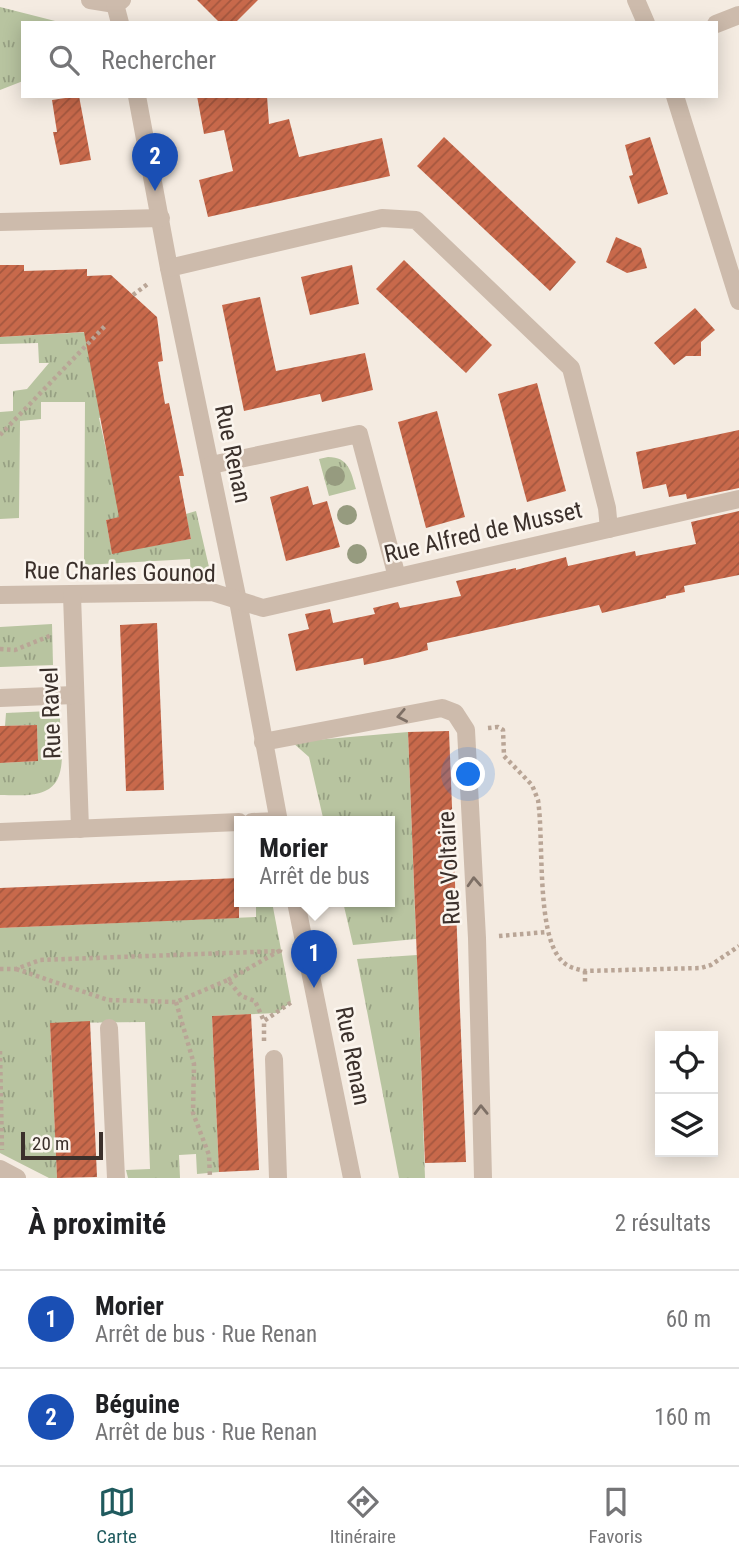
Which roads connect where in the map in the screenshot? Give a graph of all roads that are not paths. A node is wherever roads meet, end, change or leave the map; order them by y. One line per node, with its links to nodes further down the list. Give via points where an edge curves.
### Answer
1 (90, 0): 3 (street)
2 (636, 0): 6 (street)
3 (119, 2): 5 (street)
4 (739, 15): 7 (street)
5 (120, 21)
6 (645, 21)
7 (718, 23)
8 (137, 98): 10 (street, Rue Renan)
9 (676, 98): 13 (street)
10 (160, 218): 11 (street); 12 (street, Rue Renan)
11 (0, 222)
12 (169, 268): 14 (street, Rue Renan); 16 (street, via 382,218 416,220 571,368)
13 (739, 301)
14 (211, 465): 17 (street, via 359,434); 20 (street, Rue Renan)
15 (739, 499): 16 (street, Rue Alfred de Musset)
16 (609, 529): 17 (street, Rue Alfred de Musset)
17 (397, 577): 20 (street, Rue Alfred de Musset, via 262,608)
18 (72, 595): 19 (street, Rue Charles Gounod); 20 (street, Rue Charles Gounod, via 212,592); 21 (street, Rue Ravel)
19 (0, 596)
20 (238, 601): 23 (street, Rue Renan)
21 (74, 695): 22 (street); 26 (street, Rue Ravel)
22 (0, 698)
23 (264, 741): 24 (street, Rue Renan); 36 (street, Rue Voltaire, one-way to 23, via 466,730 455,713 442,708)
24 (278, 816)
25 (234, 822): 26 (street)
26 (80, 829): 27 (street)
27 (0, 832)
28 (297, 907): 35 (street, Rue Renan)
29 (109, 1028): 33 (street)
30 (274, 1059): 34 (street)
31 (1, 1162): 32 (street)
32 (17, 1178)
33 (116, 1178)
34 (278, 1178)
35 (352, 1178)
36 (483, 1178)

